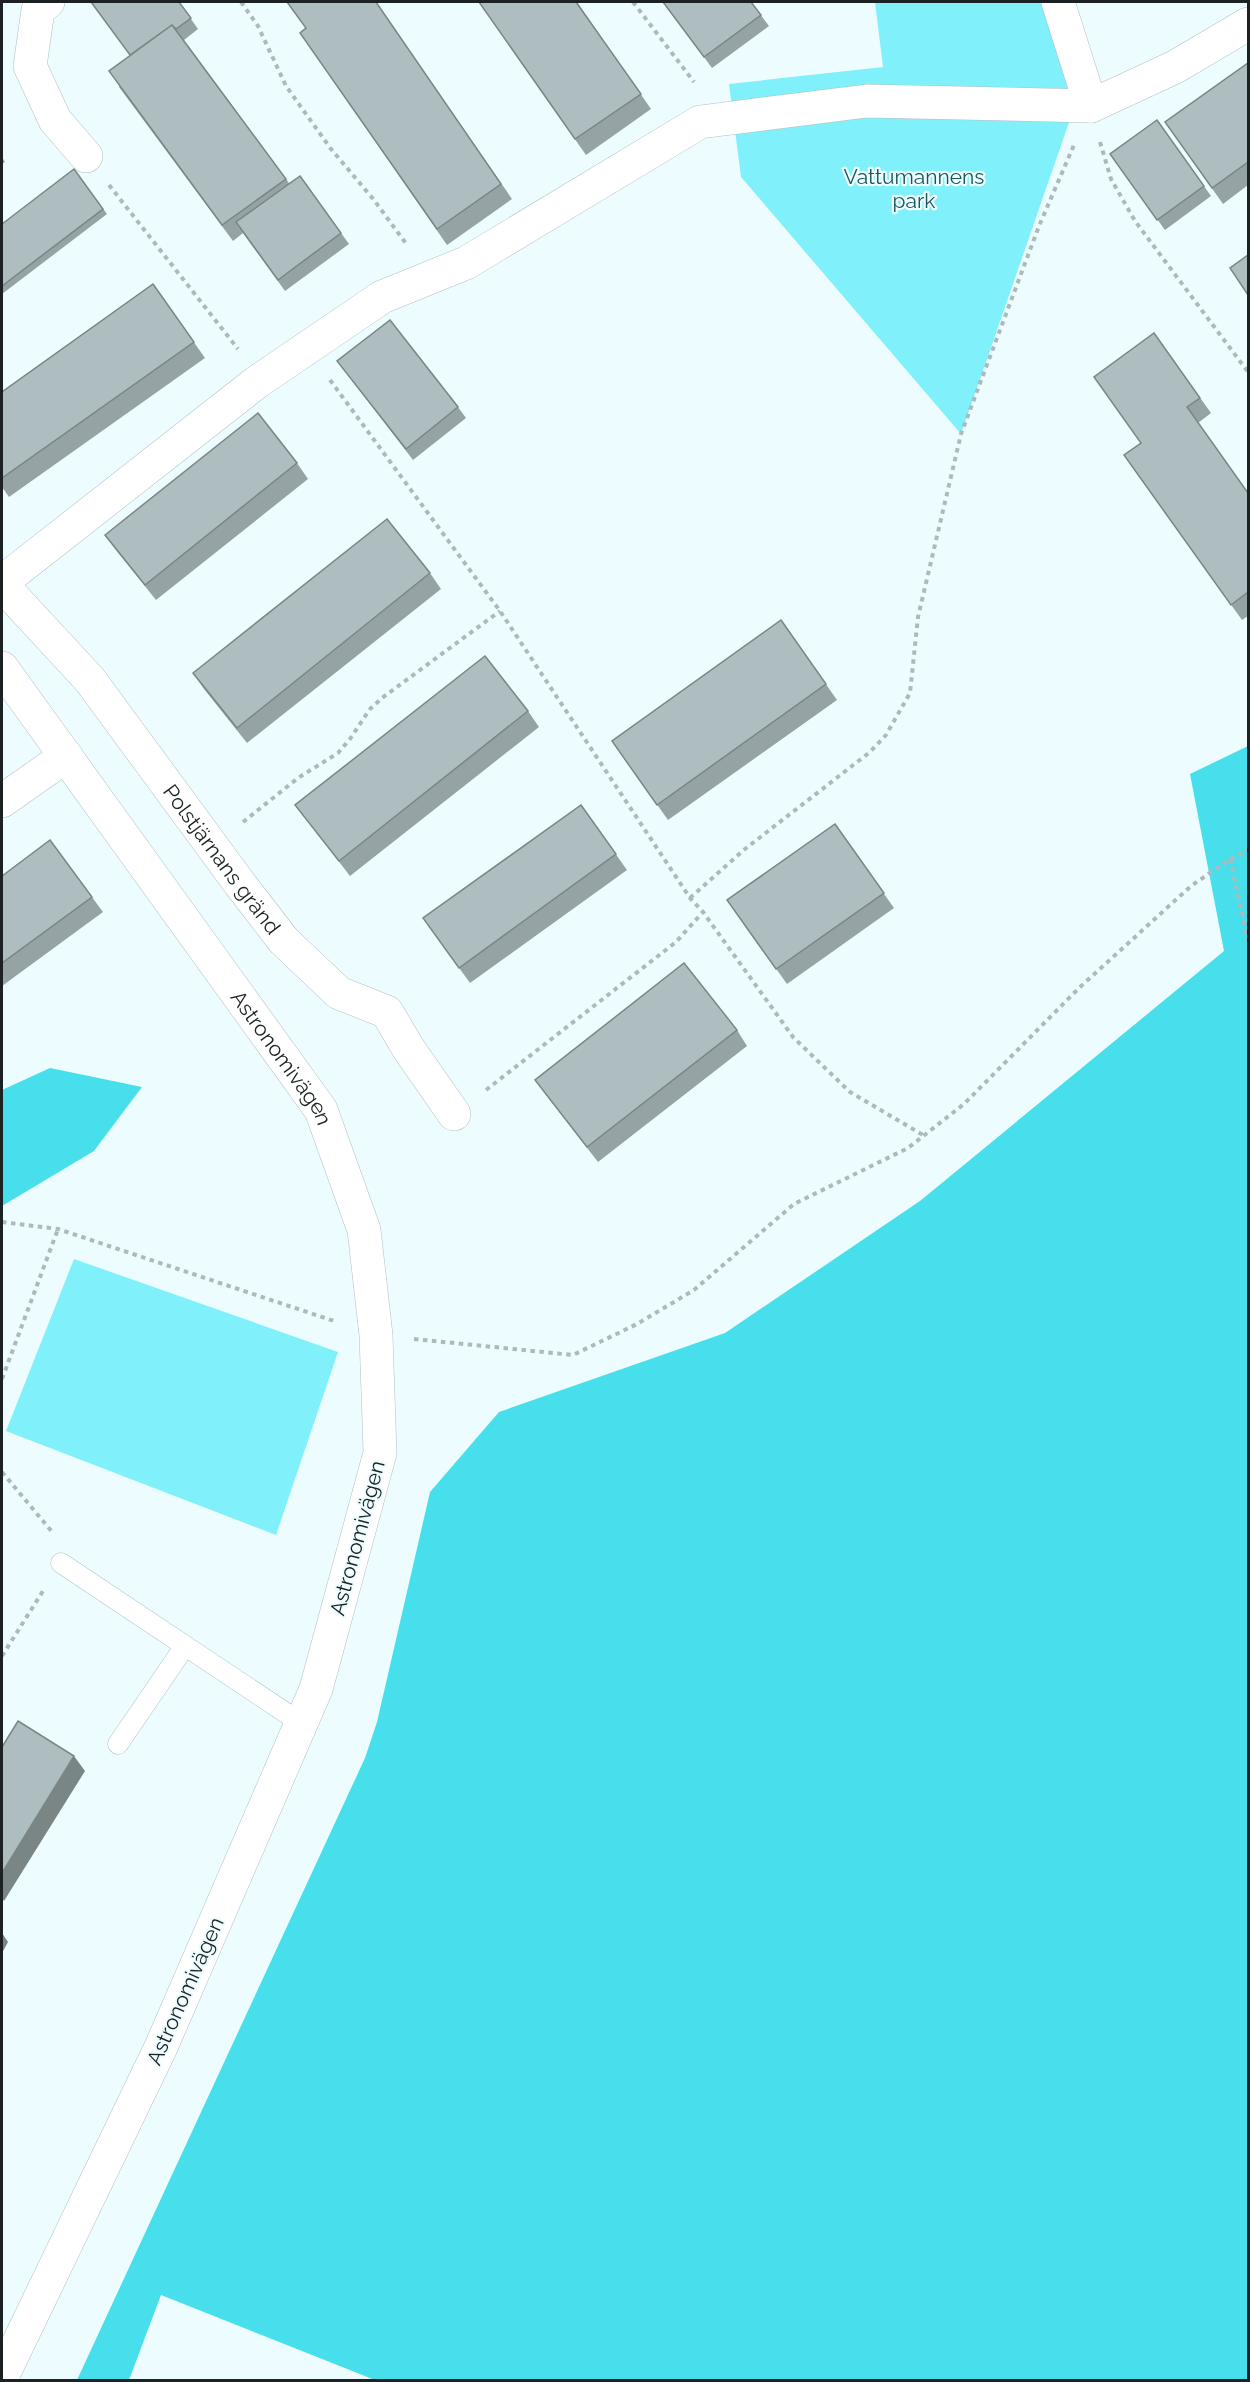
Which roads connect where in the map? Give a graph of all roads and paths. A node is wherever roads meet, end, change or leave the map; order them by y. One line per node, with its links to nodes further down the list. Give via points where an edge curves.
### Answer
1 (48, 2): 8 (street, via 38,10 30,66 55,120)
2 (242, 2): 9 (path, via 258,26 286,86 401,237)
3 (633, 2): 7 (path)
4 (1058, 2): 6 (street)
5 (1248, 24): 6 (street, via 1175,67)
6 (1091, 106): 7 (street, via 867,101); 11 (path, via 1111,179 1135,221); 21 (path, via 1039,226 961,434 918,617 910,693 886,735 870,752 744,849)
7 (720, 120): 9 (street, via 700,122 466,263)
8 (86, 156): 12 (path)
9 (426, 279): 10 (street, via 382,297)
10 (306, 348): 12 (street); 14 (path)
11 (1248, 372)
12 (261, 379): 13 (street)
13 (2, 583): 18 (street, Polstjärnans gränd, via 90,680)
14 (500, 611): 18 (path, via 382,698 338,753 298,778); 21 (path)
15 (2, 670): 16 (street, Astronomivägen)
16 (66, 756): 17 (street); 28 (street, Astronomivägen, via 321,1110 364,1230)
17 (2, 801)
18 (212, 846): 24 (street, Polstjärnans gränd, via 292,948 339,993 387,1012)
19 (1248, 850): 20 (path)
20 (1230, 859): 23 (path); 25 (path, via 1191,886 1079,988 964,1104)
21 (690, 898): 22 (path)
22 (703, 912): 24 (path, via 676,942); 25 (path, via 793,1037 850,1092)
23 (1248, 940)
24 (454, 1114)
25 (923, 1135): 28 (path, via 908,1148 794,1204 694,1290 573,1355)
26 (2, 1222): 27 (path)
27 (58, 1229): 28 (path); 29 (path)
28 (376, 1335): 34 (street, Astronomivägen, via 380,1453 316,1689)
29 (2, 1379)
30 (2, 1472): 31 (path)
31 (65, 1557): 32 (lane); 33 (path)
32 (185, 1646): 34 (lane); 35 (lane)
33 (2, 1656)
34 (302, 1723): 36 (street, Astronomivägen, via 161,2047)
35 (118, 1744)
36 (2, 2377)

